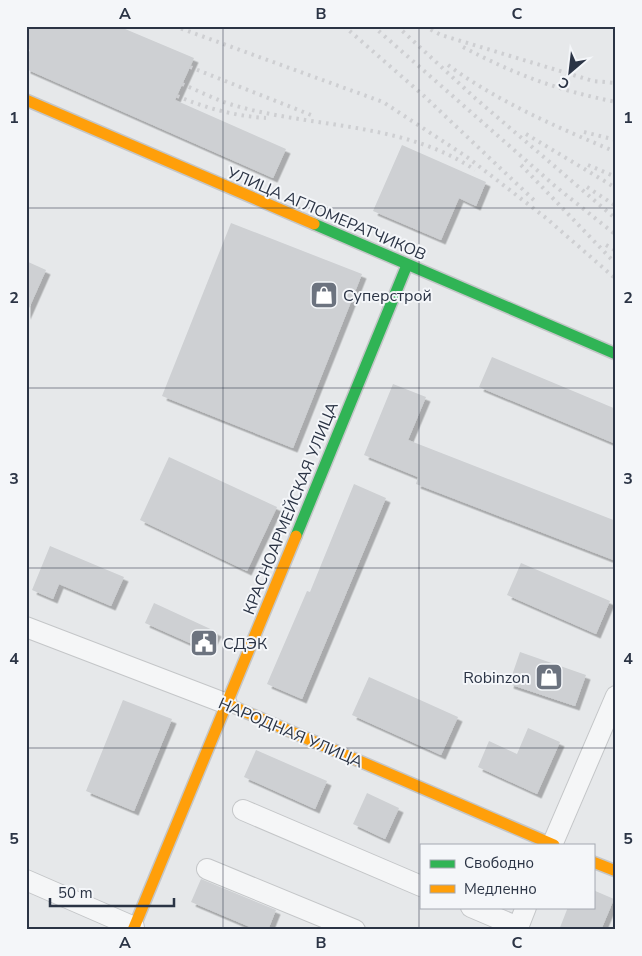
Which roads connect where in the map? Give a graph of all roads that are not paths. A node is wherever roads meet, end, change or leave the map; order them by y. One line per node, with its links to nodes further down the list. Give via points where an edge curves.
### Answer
1 (26, 100): 2 (street, УЛИЦА АГЛОМЕРАТЧИКОВ)
2 (407, 265): 3 (street, УЛИЦА АГЛОМЕРАТЧИКОВ); 6 (street, КРАСНОАРМЕЙСКАЯ УЛИЦА)
3 (616, 354)
4 (26, 626): 6 (street, НАРОДНАЯ УЛИЦА)
5 (616, 696): 9 (street)
6 (227, 704): 8 (street, НАРОДНАЯ УЛИЦА); 18 (street, КРАСНОАРМЕЙСКАЯ УЛИЦА)
7 (243, 810): 14 (street)
8 (551, 844)
9 (553, 844)
10 (594, 862): 12 (street)
11 (207, 869): 19 (street)
12 (616, 871)
13 (26, 880): 18 (street)
14 (420, 886)
15 (473, 908): 17 (street)
16 (526, 908): 17 (street)
17 (517, 928)
18 (136, 929)
19 (355, 930)

